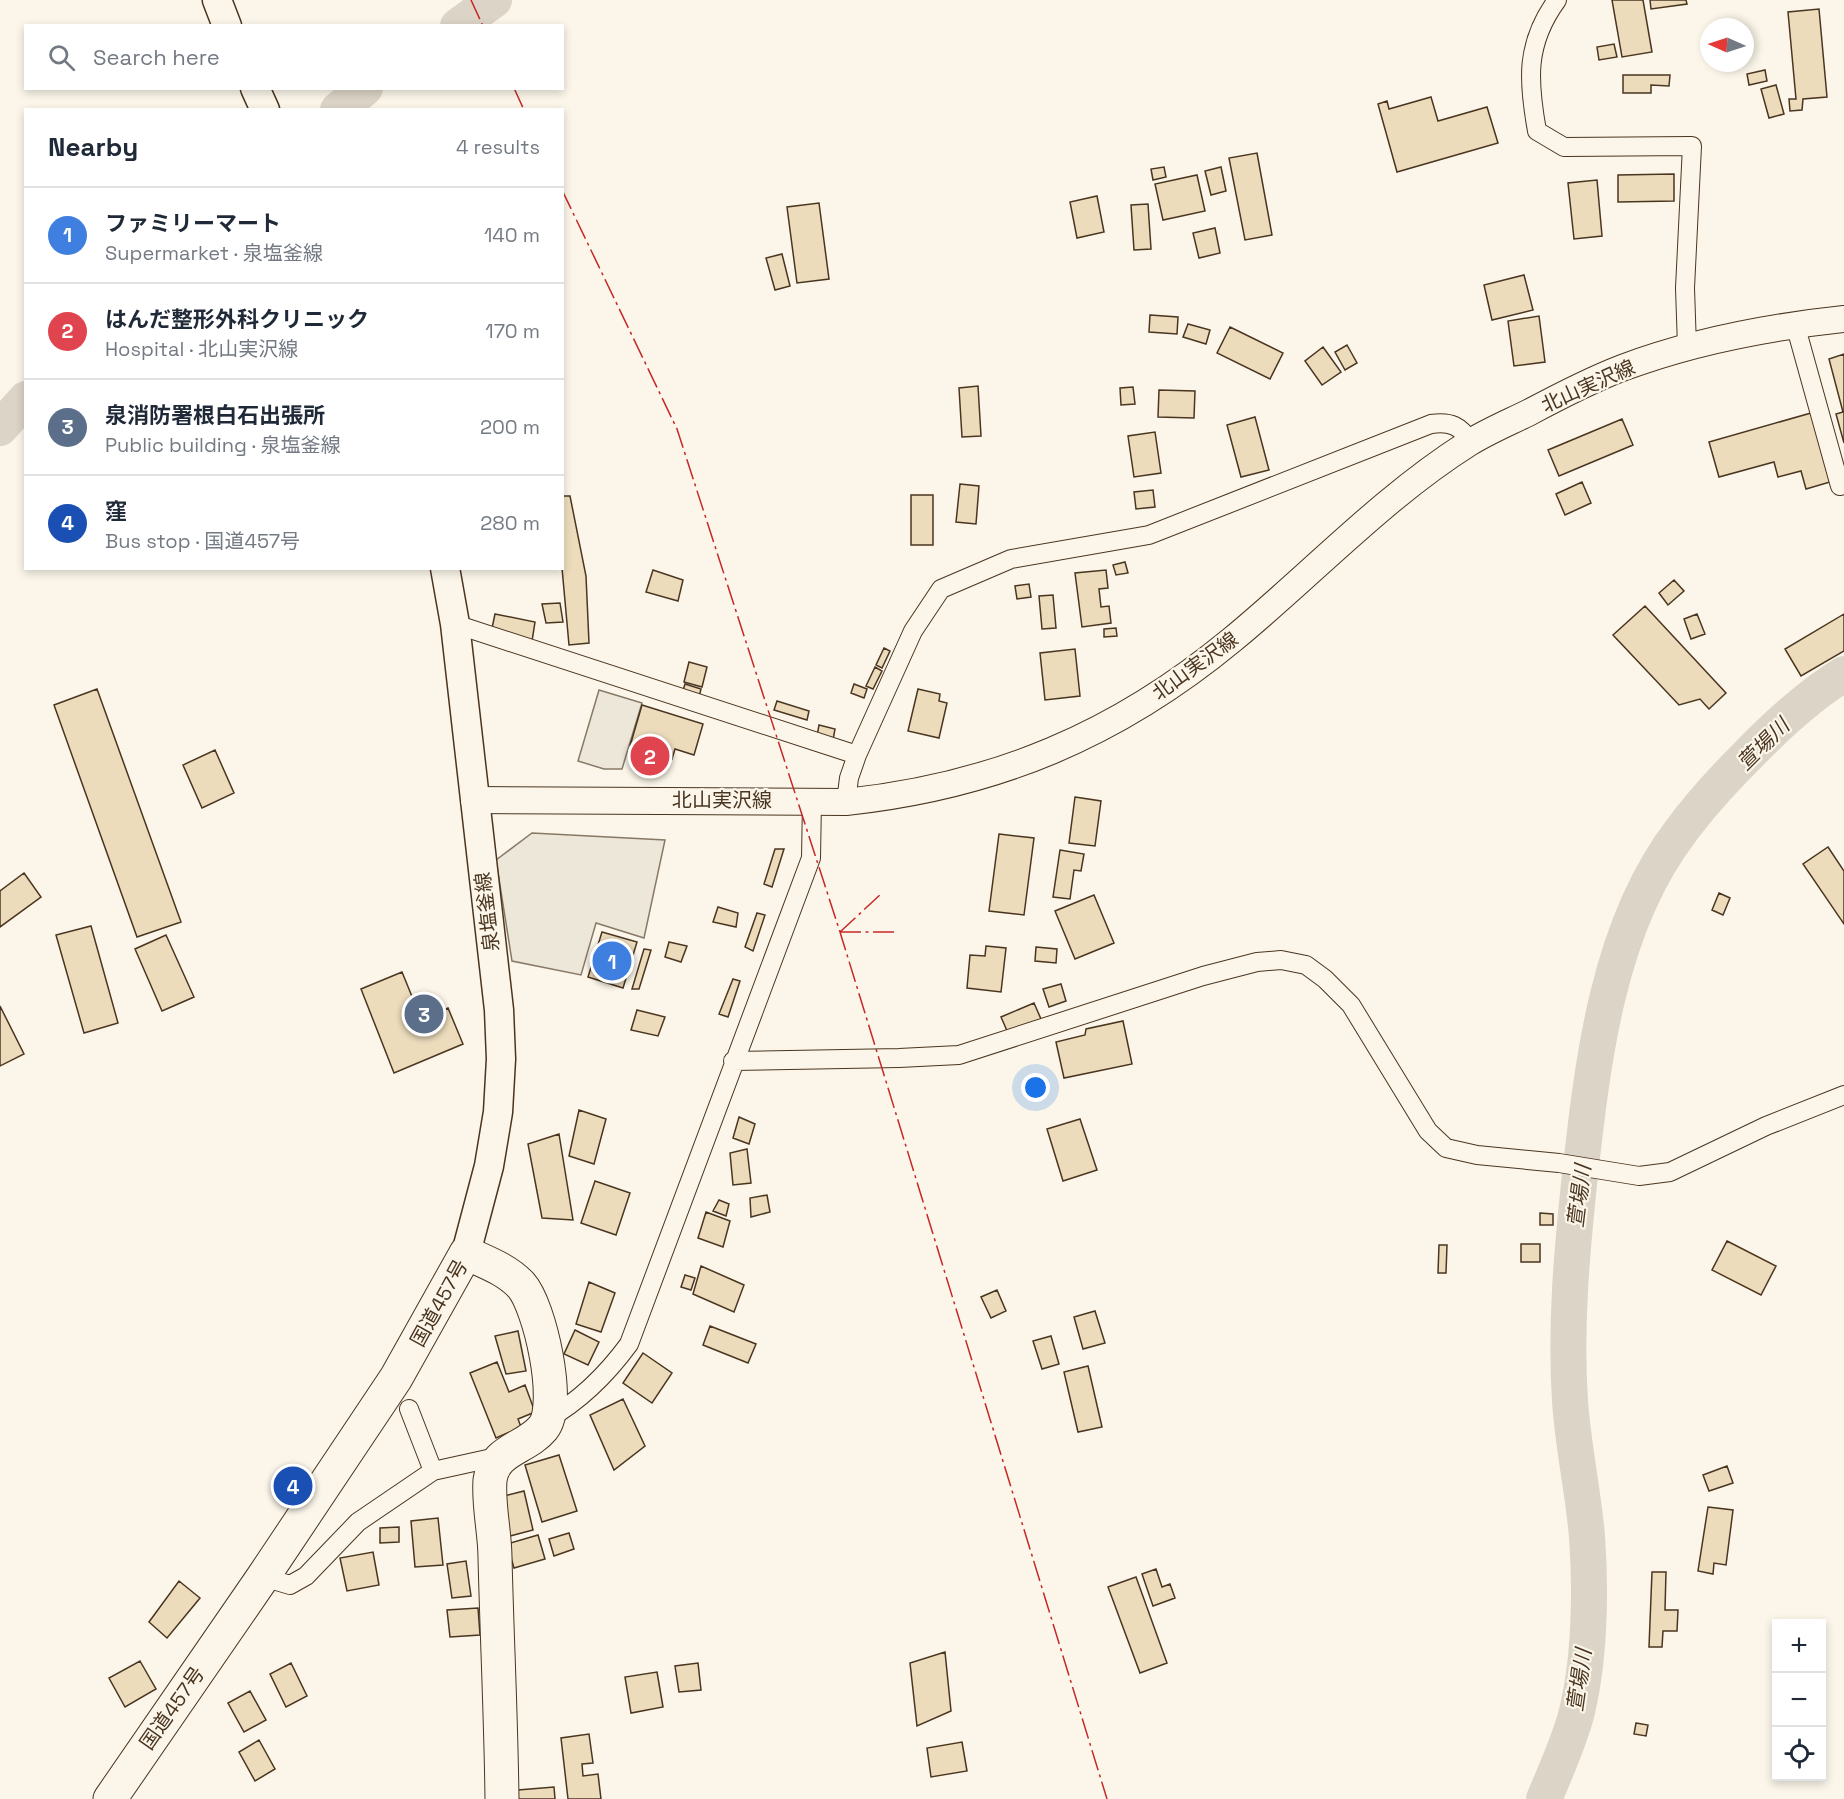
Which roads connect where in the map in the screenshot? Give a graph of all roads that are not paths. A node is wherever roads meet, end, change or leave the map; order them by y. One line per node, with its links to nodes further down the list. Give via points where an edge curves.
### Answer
1 (216, 0): 3 (main road)
2 (1557, 0): 6 (street, via 1544,18 1530,58 1537,131 1564,147 1692,146 1685,288)
3 (226, 24)
4 (1844, 319): 5 (street, 北山実沢線)
5 (1795, 324): 6 (street, 北山実沢線); 8 (street, via 1840,486)
6 (1687, 346): 7 (street, 北山実沢線, via 1621,369)
7 (1472, 442): 11 (street, via 1461,427 1443,422 1431,424 1149,535 1011,559 941,590 913,631); 14 (street, 北山実沢線, via 1348,535 1232,640 1107,726 1044,756 989,775 903,796)
8 (1844, 485)
9 (445, 570): 10 (main road, 泉塩釜線)
10 (454, 624): 11 (street); 12 (main road, 泉塩釜線)
11 (856, 755): 14 (street)
12 (474, 800): 13 (street, 北山実沢線); 17 (main road, 泉塩釜線, via 499,1010 501,1059 489,1166)
13 (812, 801): 14 (street, 北山実沢線); 15 (street, via 811,858)
14 (846, 802)
15 (733, 1061): 16 (street, via 959,1055 1203,976 1281,960 1306,965 1351,1005 1428,1131 1446,1148 1640,1176 1670,1172 1766,1126); 19 (street, via 629,1344 599,1380)
16 (1844, 1095)
17 (466, 1253): 19 (highway, 国道457号, via 506,1272 533,1303 550,1388); 22 (highway, 国道457号, via 396,1378)
18 (409, 1409): 21 (street)
19 (548, 1419): 20 (highway, via 543,1429)
20 (502, 1456): 21 (street); 24 (highway, via 492,1468 490,1481)
21 (432, 1472): 22 (street, via 358,1522 306,1576 290,1585)
22 (263, 1577): 23 (highway, 国道457号)
23 (110, 1799)
24 (502, 1799)

